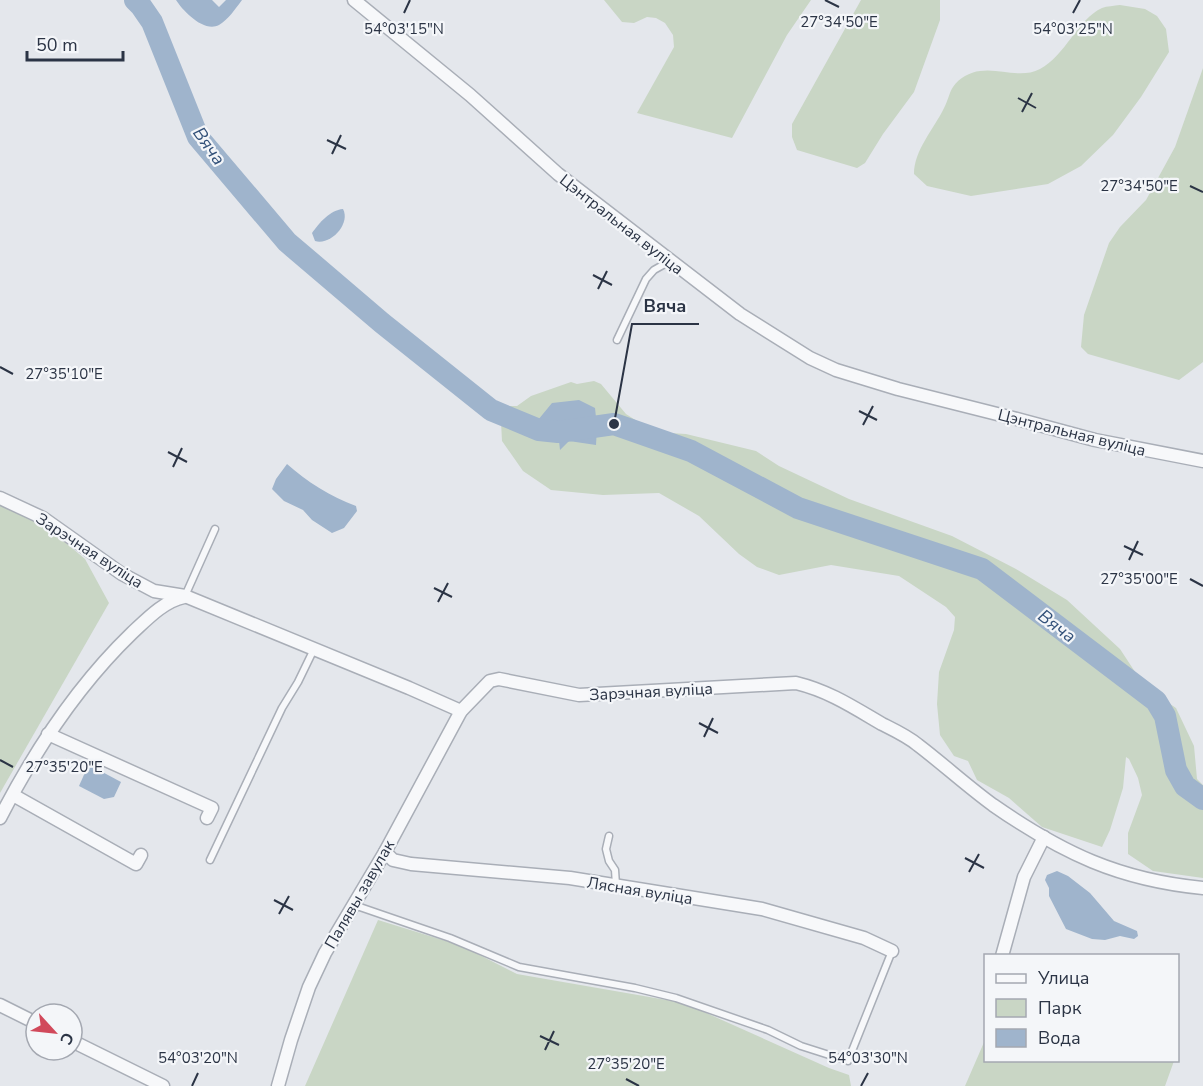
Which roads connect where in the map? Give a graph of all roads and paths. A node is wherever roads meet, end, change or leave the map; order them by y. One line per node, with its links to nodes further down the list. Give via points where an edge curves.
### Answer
1 (354, 0): 2 (street, Цэнтральная вуліца, via 558,174)
2 (670, 261): 3 (lane, via 646,279); 4 (street, Цэнтральная вуліца, via 769,334 836,370 1063,433)
3 (616, 340)
4 (1203, 461)
5 (0, 498): 7 (street, Зарэчная вуліца, via 44,518 122,574 154,591)
6 (215, 529): 7 (lane)
7 (185, 596): 8 (street, Зарэчная вуліца); 10 (street, via 153,614 109,656)
8 (314, 649): 9 (street, Зарэчная вуліца); 18 (lane)
9 (461, 711): 15 (street, Зарэчная вуліца, via 490,681 499,679 579,695 796,683 828,693 916,743 993,805); 16 (street, Палявы завулак)
10 (48, 734): 11 (street); 13 (street, via 212,808)
11 (13, 795): 12 (street); 17 (street, via 136,864)
12 (0, 818)
13 (207, 818)
14 (609, 836): 19 (lane, via 606,849 615,870)
15 (1044, 837): 20 (street, Зарэчная вуліца, via 1104,867 1137,878); 23 (street, via 1024,877)
16 (385, 852): 19 (street, Лясная вуліца, via 393,860 411,864); 21 (street, Палявы завулак)
17 (141, 855)
18 (210, 860)
19 (616, 886): 22 (street, Лясная вуліца, via 762,909 864,938)
20 (1203, 888)
21 (352, 905): 22 (lane, via 450,938 519,967 676,998 848,1061); 28 (street, Палявы завулак, via 309,987)
22 (892, 951)
23 (1003, 954)
24 (0, 1005): 25 (street)
25 (24, 1017)
26 (84, 1047): 27 (street)
27 (163, 1086)
28 (278, 1086)

